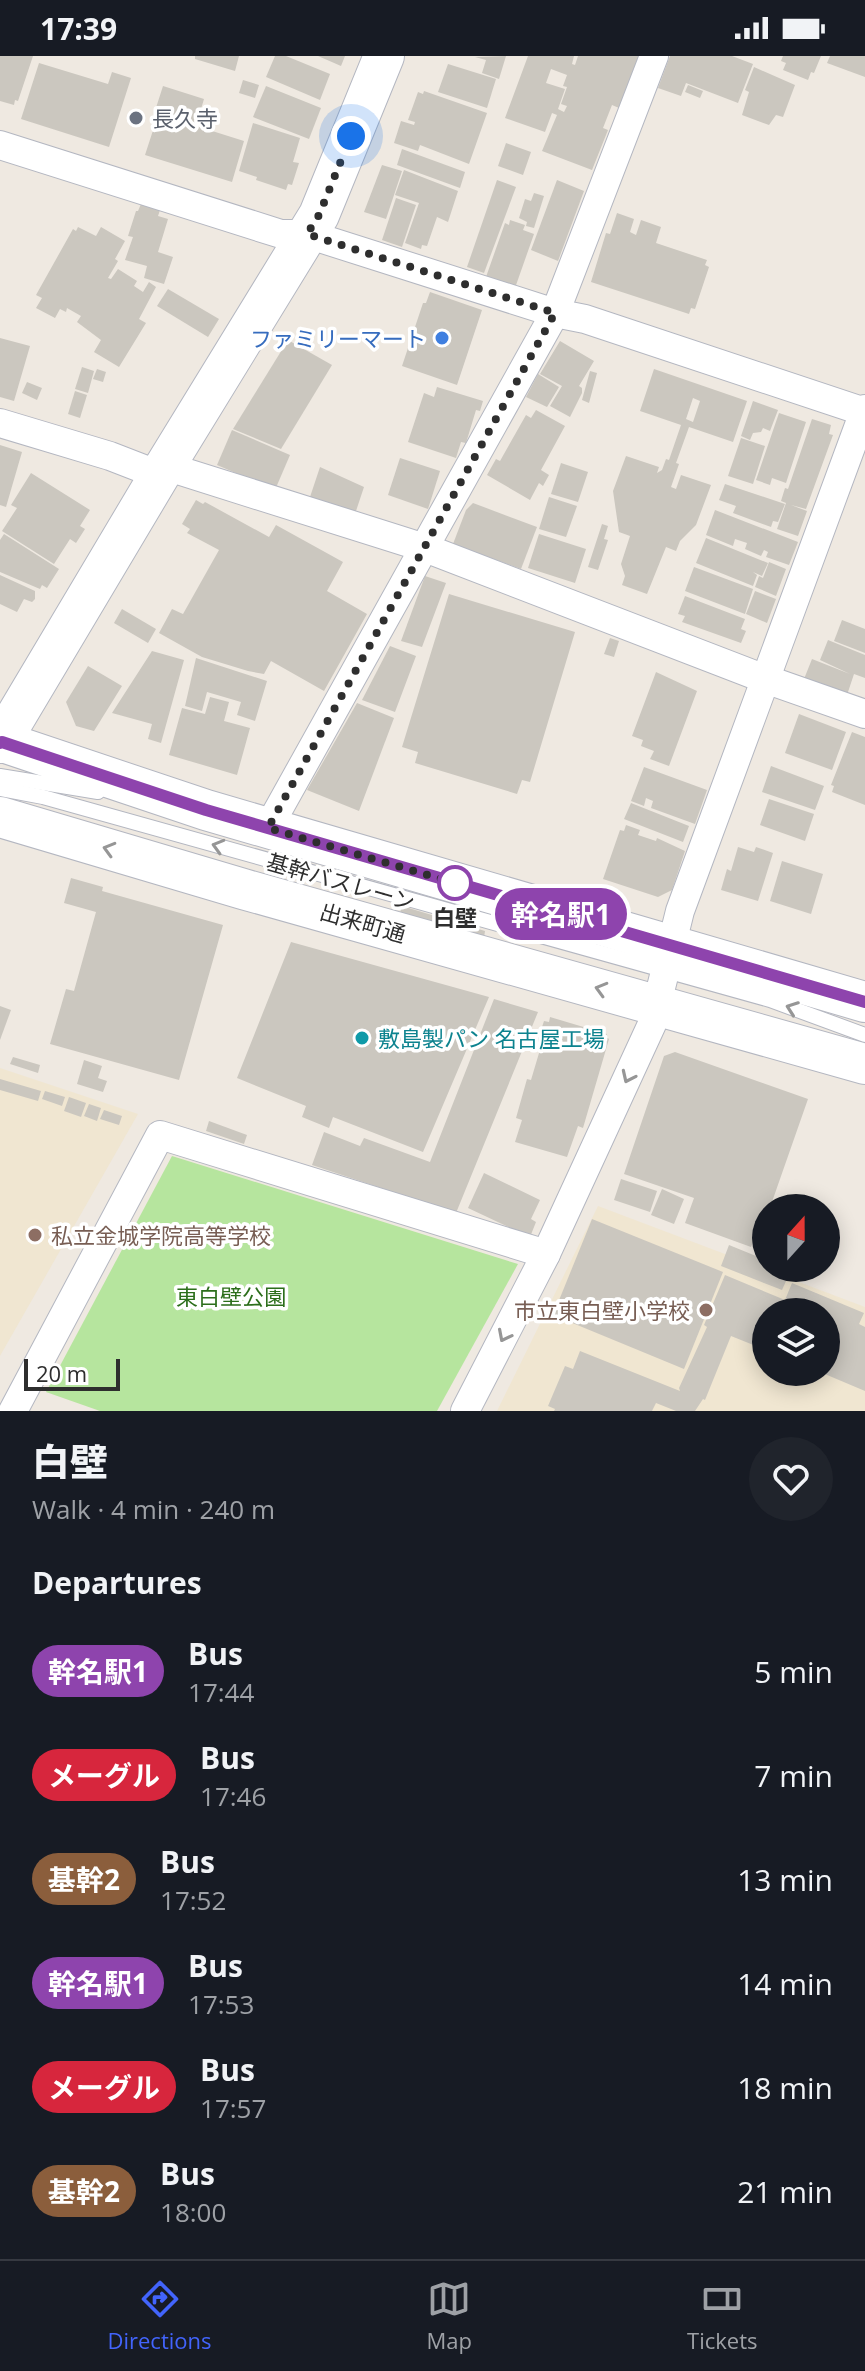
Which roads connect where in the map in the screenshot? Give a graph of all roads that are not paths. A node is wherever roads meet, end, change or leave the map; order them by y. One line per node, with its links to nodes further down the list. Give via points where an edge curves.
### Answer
1 (384, 56): 4 (main road)
2 (654, 56): 5 (street)
3 (0, 145): 4 (street, via 281,234)
4 (307, 234): 5 (street); 8 (main road)
5 (555, 313): 6 (street); 9 (street)
6 (865, 411): 10 (street)
7 (0, 423): 8 (street)
8 (162, 471): 9 (street); 12 (main road)
9 (425, 548): 10 (street); 15 (street)
10 (765, 679): 11 (street); 16 (street, via 685,897)
11 (865, 714)
12 (0, 750): 15 (main road, 出来町通)
13 (0, 789): 16 (lane, 基幹バスレーン, one-way to 13)
14 (0, 817): 16 (main road, 出来町通, one-way to 14, via 243,889)
15 (268, 828): 16 (main road, 出来町通)
16 (664, 974): 17 (main road, 出来町通); 18 (lane, 基幹バスレーン, one-way to 16, via 770,1000); 19 (main road, 出来町通); 20 (street, one-way to 20, via 652,1024)
17 (865, 1002)
18 (865, 1035)
19 (865, 1064)
20 (546, 1254): 21 (street, via 160,1135); 22 (street, one-way to 22)
21 (13, 1411)
22 (465, 1411)

